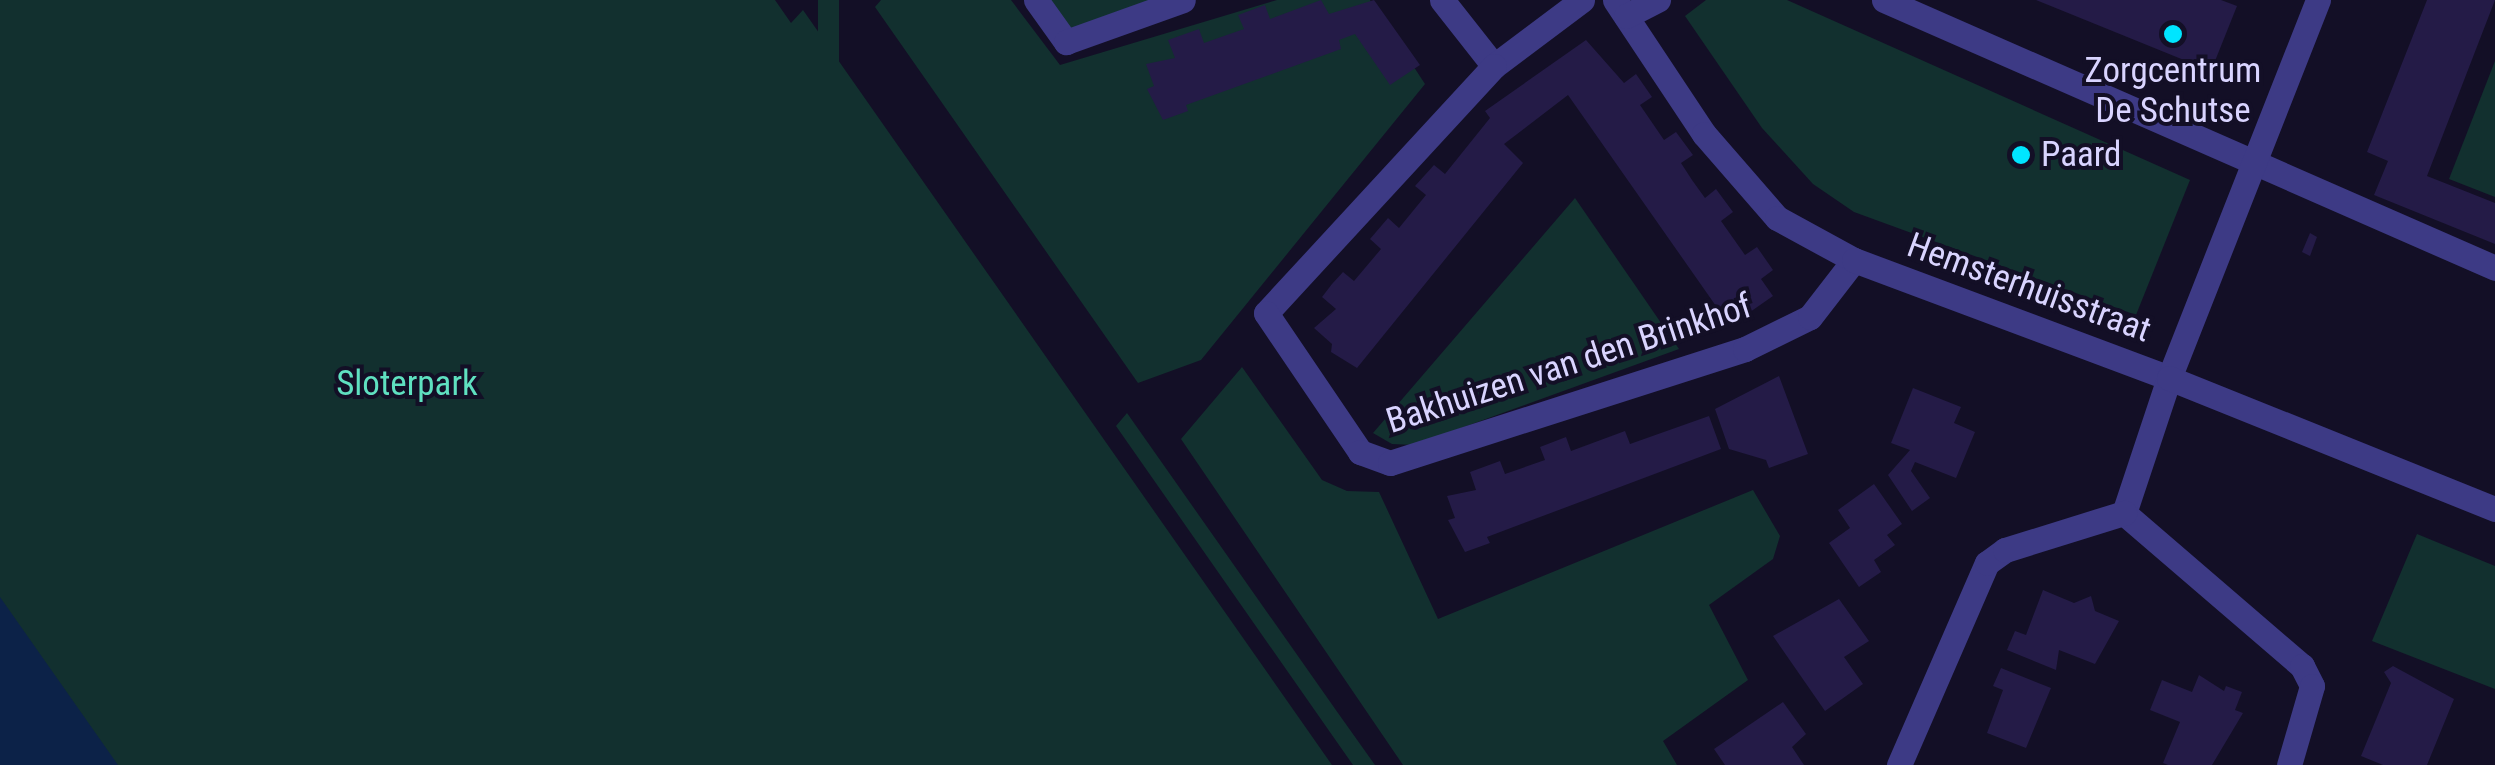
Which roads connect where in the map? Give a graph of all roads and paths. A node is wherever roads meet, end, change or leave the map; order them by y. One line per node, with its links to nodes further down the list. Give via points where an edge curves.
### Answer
1 (1036, 0): 2 (street, via 1066,42)
2 (1183, 0)
3 (1442, 0): 9 (street)
4 (1582, 0): 9 (street, Bakhuizen van den Brinkhof)
5 (1658, 0): 8 (street, Hemsterhuisstraat)
6 (1884, 0): 10 (street)
7 (2318, 0): 10 (street)
8 (1620, 8): 11 (street, Hemsterhuisstraat, via 1704,134 1778,218)
9 (1494, 66): 11 (street, Bakhuizen van den Brinkhof, via 1266,314 1360,452 1390,464 1745,349 1810,317)
10 (2252, 164): 12 (street); 13 (street)
11 (1854, 260): 13 (street, Hemsterhuisstraat)
12 (2495, 268)
13 (2169, 378): 14 (street, Hemsterhuisstraat); 15 (street)
14 (2495, 510)
15 (2124, 513): 16 (street, via 2005,550 1986,563); 17 (street, via 2302,666 2312,686)
16 (1899, 765)
17 (2289, 765)

